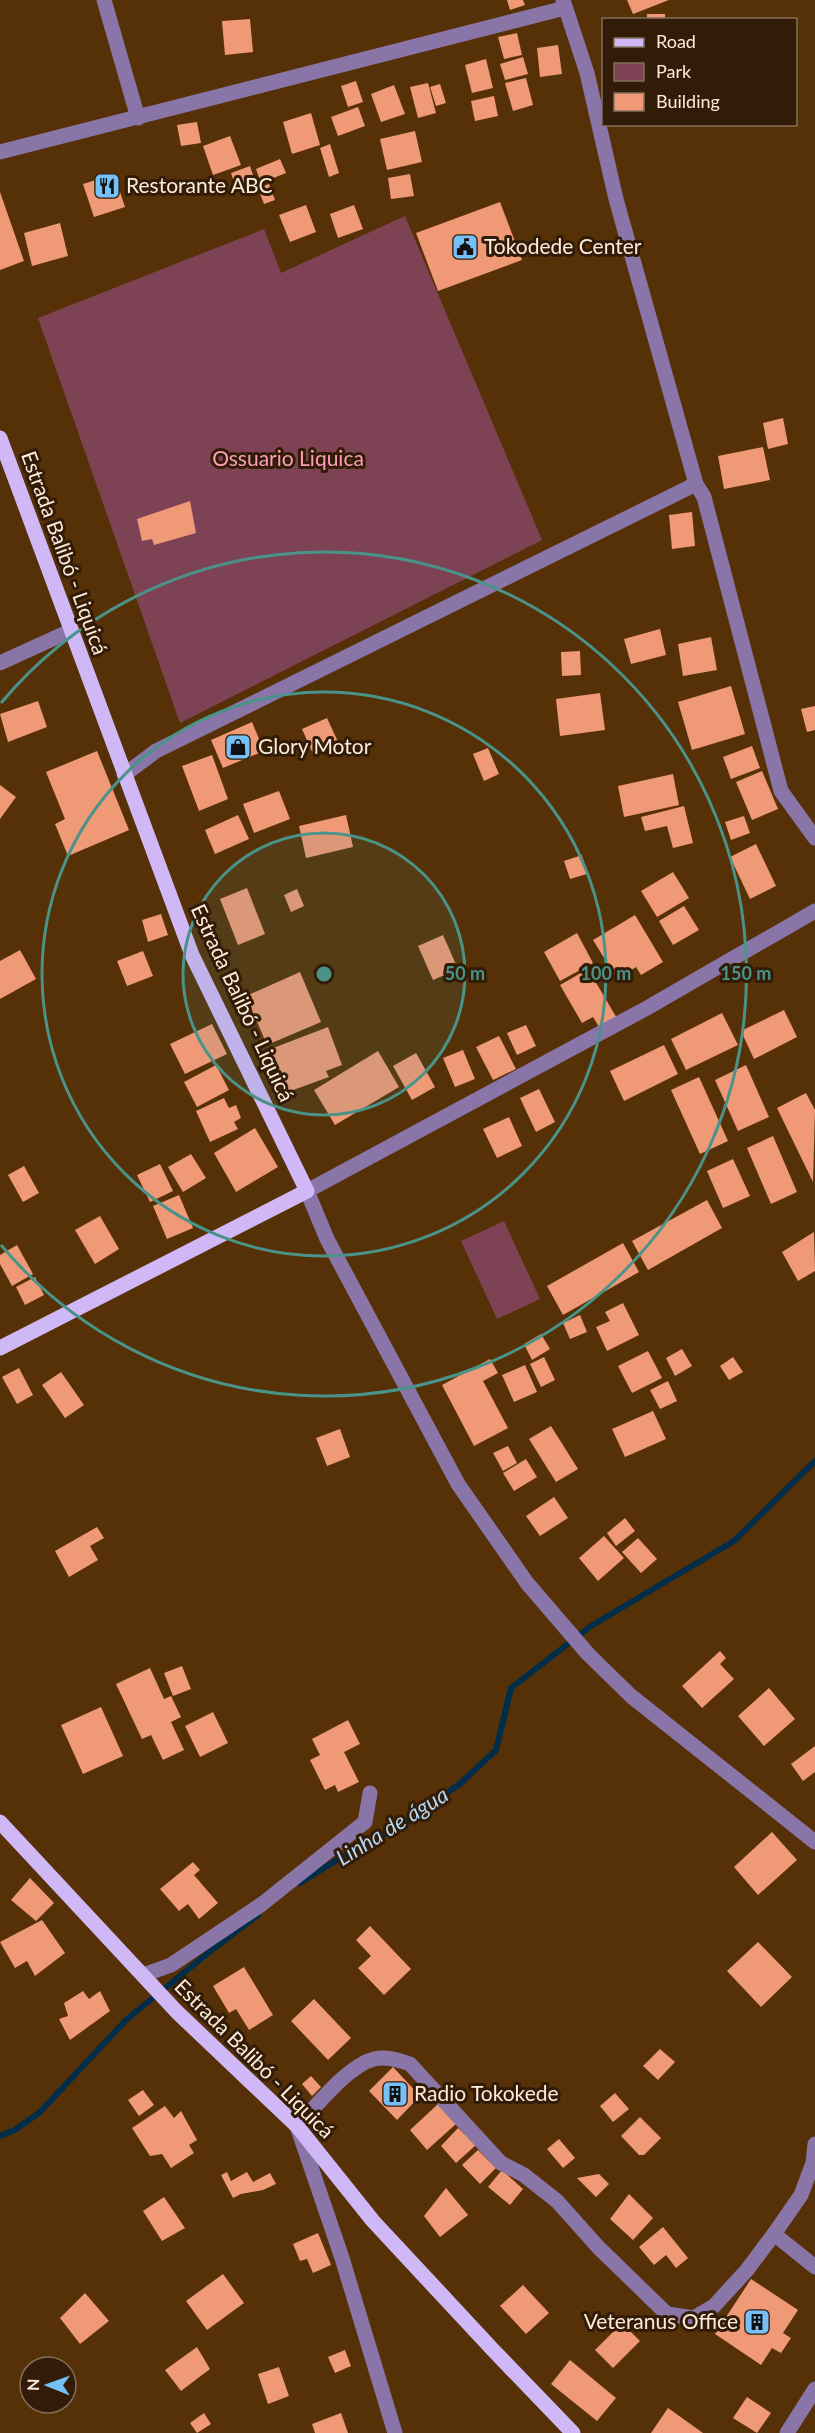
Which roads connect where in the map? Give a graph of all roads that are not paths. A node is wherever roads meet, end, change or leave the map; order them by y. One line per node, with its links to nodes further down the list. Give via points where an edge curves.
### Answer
1 (104, 0): 3 (street)
2 (564, 4): 3 (street); 6 (street, via 587,74 616,199)
3 (138, 118): 4 (street)
4 (0, 153)
5 (0, 438): 7 (main road, Estrada Balibó - Liquicá)
6 (696, 484): 9 (street, via 156,751); 10 (street, via 704,498 781,791)
7 (70, 631): 8 (street); 9 (main road, Estrada Balibó - Liquicá)
8 (0, 663)
9 (124, 775): 12 (main road, Estrada Balibó - Liquicá, via 192,955)
10 (815, 838)
11 (815, 911): 12 (street, via 647,1008)
12 (307, 1191): 13 (main road); 16 (street, via 327,1239 458,1484 527,1583 588,1654 632,1696)
13 (0, 1348)
14 (370, 1793): 17 (street, via 365,1822 253,1910 171,1965)
15 (0, 1822): 17 (main road, Estrada Balibó - Liquicá)
16 (815, 1842)
17 (145, 1977): 18 (main road, Estrada Balibó - Liquicá)
18 (297, 2126): 20 (street, via 357,2066 390,2058 410,2064 501,2163 558,2201 598,2247 667,2314 694,2318 714,2306); 23 (street); 24 (main road, Estrada Balibó - Liquicá, via 373,2221)
19 (815, 2144): 20 (street, via 813,2163 801,2195)
20 (774, 2234): 21 (street)
21 (815, 2267)
22 (815, 2389): 25 (street)
23 (395, 2433)
24 (573, 2433)
25 (787, 2433)

